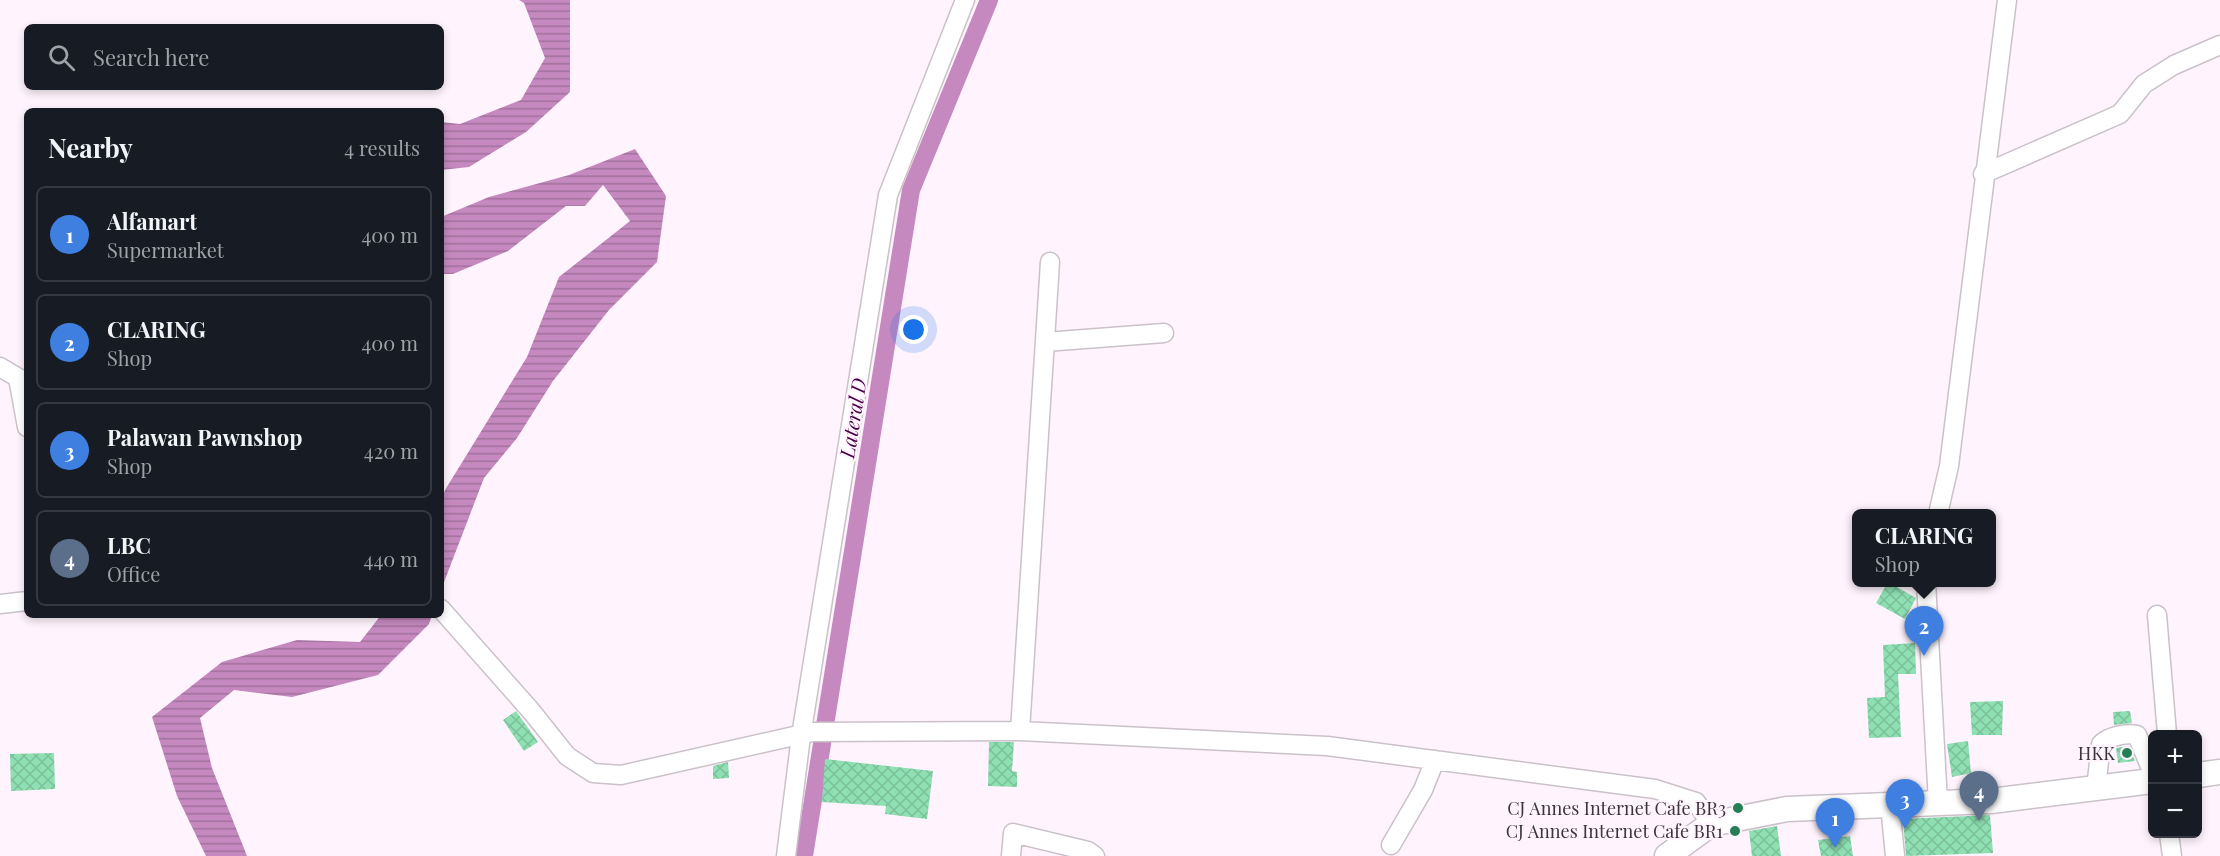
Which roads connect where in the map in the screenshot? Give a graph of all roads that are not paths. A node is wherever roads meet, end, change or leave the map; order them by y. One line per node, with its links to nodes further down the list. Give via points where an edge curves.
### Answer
1 (965, 0): 18 (street, via 888,195)
2 (2007, 0): 4 (street)
3 (2220, 45): 4 (street, via 2174,65 2144,84 2120,114)
4 (1983, 174): 10 (street, via 1949,466)
5 (1050, 262): 7 (street)
6 (1164, 333): 7 (street)
7 (1045, 342): 17 (street)
8 (0, 368): 9 (street)
9 (23, 381)
10 (1939, 509)
11 (1926, 587): 25 (street)
12 (24, 601): 13 (street)
13 (0, 604)
14 (444, 612): 18 (street, via 567,756 593,773 621,775)
15 (2157, 615): 16 (street)
16 (2167, 730)
17 (1020, 731): 18 (street); 19 (street, via 1327,746)
18 (807, 734): 30 (street)
19 (1436, 760): 27 (street, via 1655,789 1696,802); 29 (street)
20 (2148, 761): 24 (street, via 2137,735 2105,740 2101,744)
21 (2220, 772): 22 (main road)
22 (2202, 774)
23 (2148, 782): 24 (main road)
24 (2096, 789): 25 (main road)
25 (1938, 803): 26 (main road)
26 (1890, 805): 27 (main road, via 1787,810); 34 (street)
27 (1711, 824): 33 (main road)
28 (2170, 838): 35 (street)
29 (1391, 845)
30 (786, 856)
31 (1011, 856): 32 (street, via 1013,832)
32 (1095, 856)
33 (1667, 856)
34 (1895, 856)
35 (2172, 856)

